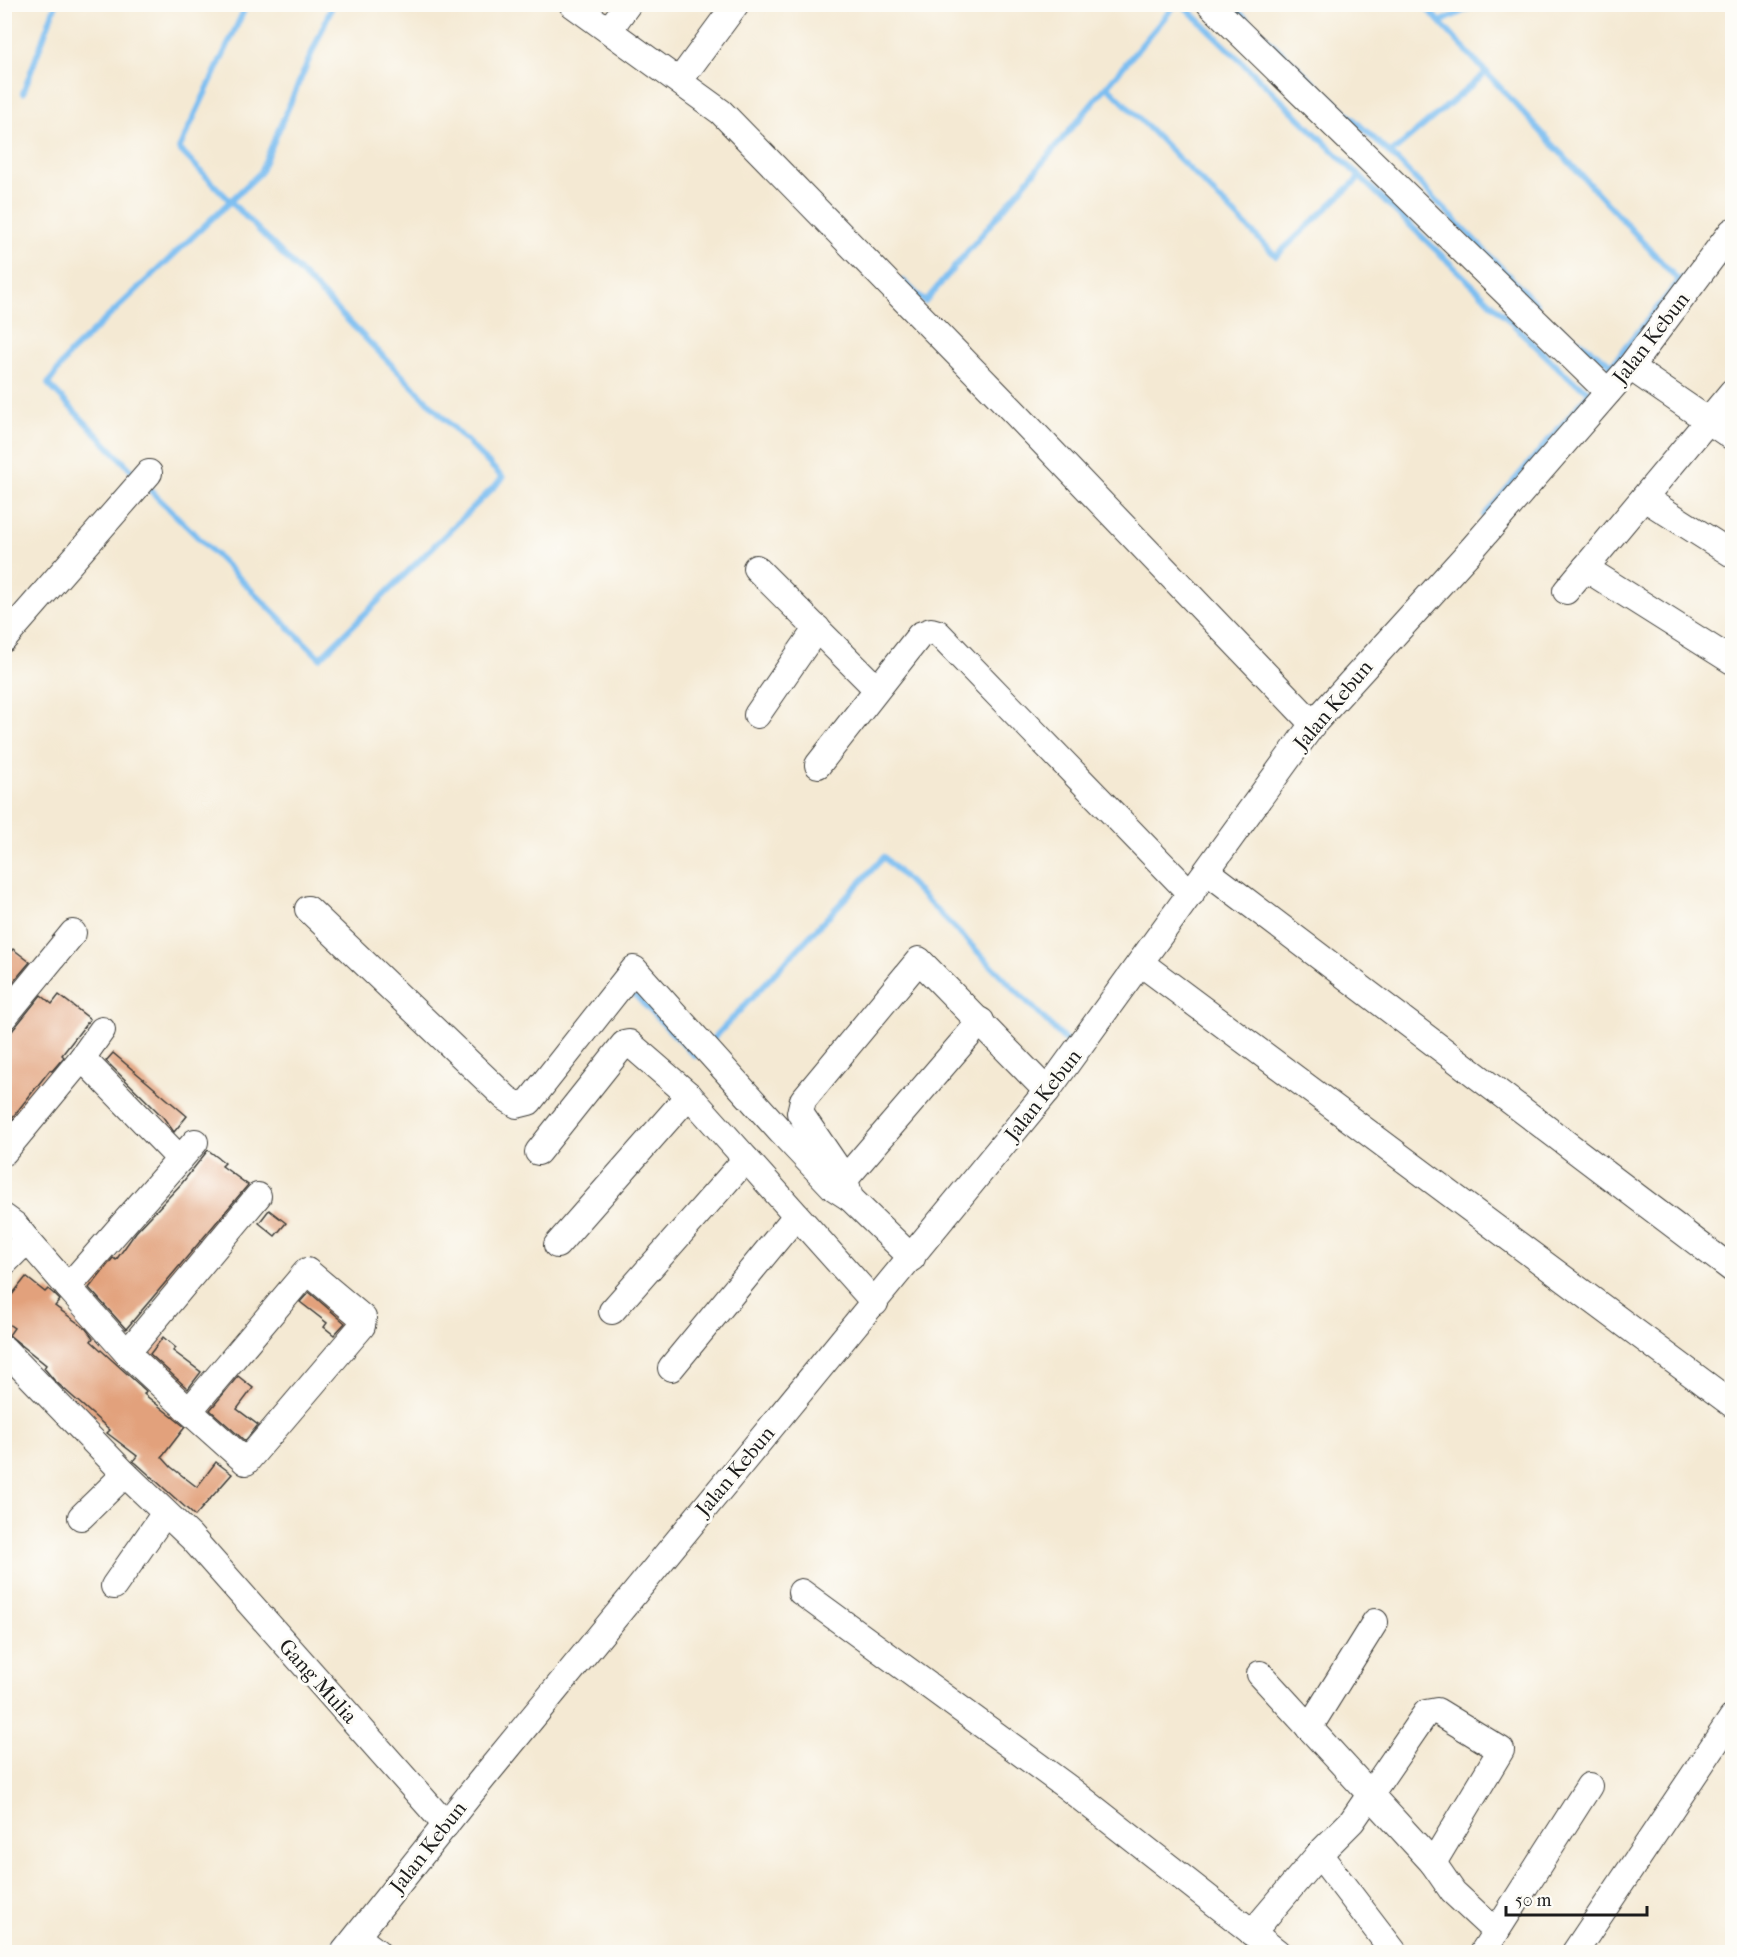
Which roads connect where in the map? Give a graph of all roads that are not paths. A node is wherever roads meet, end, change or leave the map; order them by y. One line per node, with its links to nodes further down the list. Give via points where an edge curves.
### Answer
1 (572, 4): 5 (street)
2 (628, 4): 5 (street)
3 (736, 4): 6 (street)
4 (1210, 4): 9 (street)
5 (609, 30): 6 (street)
6 (680, 80): 24 (street, via 722,112)
7 (1732, 231): 8 (street, Jalan Kebun)
8 (1630, 367): 9 (street, Jalan Kebun); 11 (street)
9 (1608, 392): 24 (street, Jalan Kebun)
10 (1732, 392): 11 (street)
11 (1708, 421): 12 (street); 14 (street)
12 (1732, 437)
13 (149, 473): 20 (street)
14 (1644, 498): 15 (street); 17 (street)
15 (1732, 554)
16 (756, 568): 19 (street)
17 (1585, 568): 18 (street); 21 (street)
18 (1566, 591)
19 (817, 628): 22 (street); 23 (street)
20 (4, 639)
21 (1732, 661)
22 (876, 688): 25 (street); 27 (street, via 920,635 938,633)
23 (757, 715)
24 (1313, 724): 26 (street, Jalan Kebun)
25 (818, 765)
26 (1208, 872): 27 (street, Jalan Kebun); 48 (street)
27 (1191, 894): 30 (street, Jalan Kebun)
28 (308, 909): 40 (street, via 517,1105 529,1102 634,969 833,1187)
29 (73, 933): 31 (street)
30 (1142, 964): 35 (street, Jalan Kebun); 55 (street)
31 (4, 1017)
32 (981, 1021): 35 (street); 40 (street); 40 (street, via 919,960 803,1100 800,1113)
33 (102, 1030): 34 (street)
34 (82, 1058): 37 (street); 49 (street, via 187,1151)
35 (1047, 1091): 46 (street, Jalan Kebun)
36 (689, 1095): 38 (street, via 633,1045 624,1044); 39 (street); 45 (street)
37 (4, 1152)
38 (538, 1152)
39 (746, 1159): 42 (street); 51 (street)
40 (847, 1189): 46 (street)
41 (258, 1196): 53 (street)
42 (796, 1216): 50 (street); 54 (street)
43 (4, 1217): 44 (street)
44 (27, 1239): 47 (street); 49 (street)
45 (557, 1245)
46 (912, 1258): 50 (street, Jalan Kebun)
47 (4, 1263)
48 (1732, 1269)
49 (68, 1287): 53 (street)
50 (875, 1302): 68 (street, Jalan Kebun)
51 (612, 1311)
52 (4, 1349): 57 (street, Gang Mulia)
53 (127, 1353): 56 (street)
54 (671, 1368)
55 (1732, 1404)
56 (189, 1411): 56 (street, via 246,1462 362,1326 363,1318 307,1271)
57 (125, 1474): 58 (street, Gang Mulia); 59 (street)
58 (165, 1513): 60 (street); 68 (street, Gang Mulia, via 191,1537)
59 (81, 1516)
60 (114, 1586)
61 (801, 1592): 71 (street, via 1067,1787)
62 (1375, 1622): 65 (street)
63 (1260, 1674): 65 (street)
64 (1732, 1718): 77 (street)
65 (1309, 1728): 67 (street)
66 (1589, 1786): 72 (street)
67 (1371, 1796): 69 (street); 70 (street); 70 (street, via 1430,1711 1437,1711 1501,1750)
68 (446, 1825): 73 (street, Jalan Kebun)
69 (1319, 1854): 71 (street); 76 (street)
70 (1433, 1863): 72 (street)
71 (1252, 1933): 75 (street)
72 (1490, 1942)
73 (350, 1945): 74 (street)
74 (377, 1953)
75 (1277, 1953)
76 (1394, 1953)
77 (1575, 1953)

